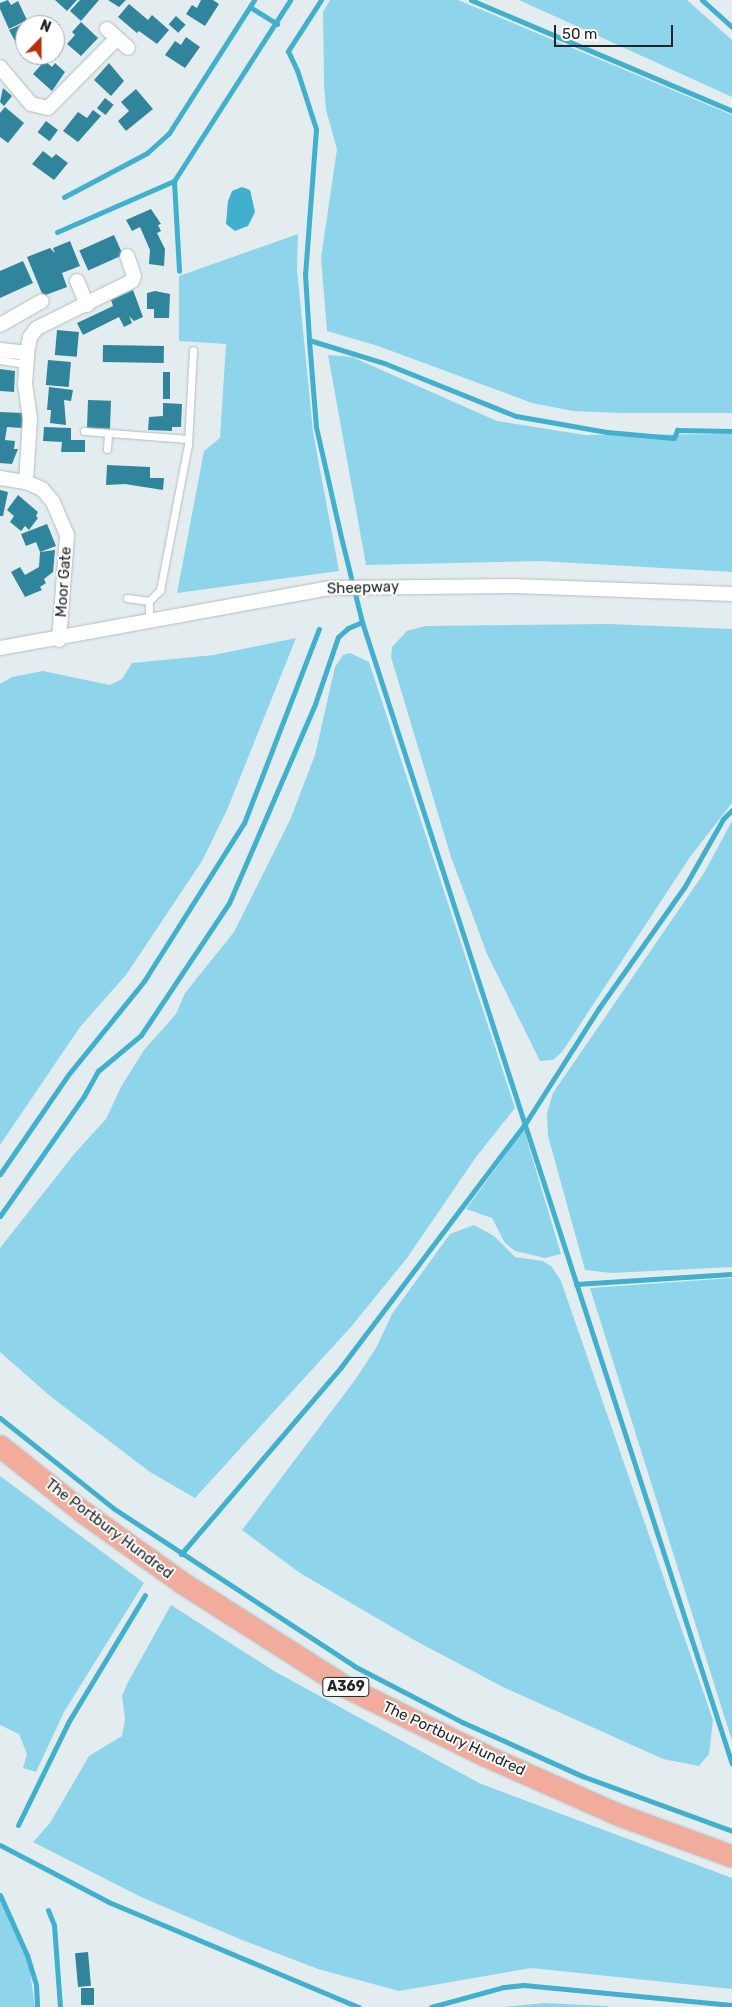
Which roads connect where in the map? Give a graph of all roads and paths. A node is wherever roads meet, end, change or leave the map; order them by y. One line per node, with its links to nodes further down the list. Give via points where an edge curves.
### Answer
1 (128, 48): 2 (street, via 112,33 48,108 30,104)
2 (0, 67)
3 (127, 256): 6 (street, via 134,276 132,282)
4 (77, 281): 6 (street)
5 (42, 302): 7 (street)
6 (87, 305): 9 (street)
7 (20, 314): 8 (street); 9 (street)
8 (0, 325)
9 (36, 330): 12 (street)
10 (0, 350): 12 (street)
11 (192, 350): 16 (lane)
12 (27, 358): 13 (lane); 19 (street, via 25,385 30,418)
13 (0, 360)
14 (84, 431): 15 (lane)
15 (108, 433): 16 (lane); 17 (lane)
16 (188, 439): 22 (lane, via 160,590)
17 (107, 449)
18 (0, 478): 19 (street, Moor Gate)
19 (26, 482): 24 (street, Moor Gate, via 42,490 53,502 67,535)
20 (732, 594): 23 (street, Sheepway, via 514,586 354,588 293,593)
21 (127, 598): 22 (lane)
22 (149, 601): 23 (lane)
23 (149, 621): 24 (street, Sheepway)
24 (59, 640): 25 (street, Sheepway)
25 (0, 648)
26 (0, 1446): 27 (main road, The Portbury Hundred / A369, via 83,1512 181,1582 344,1686 484,1755 617,1814)
27 (732, 1856)

